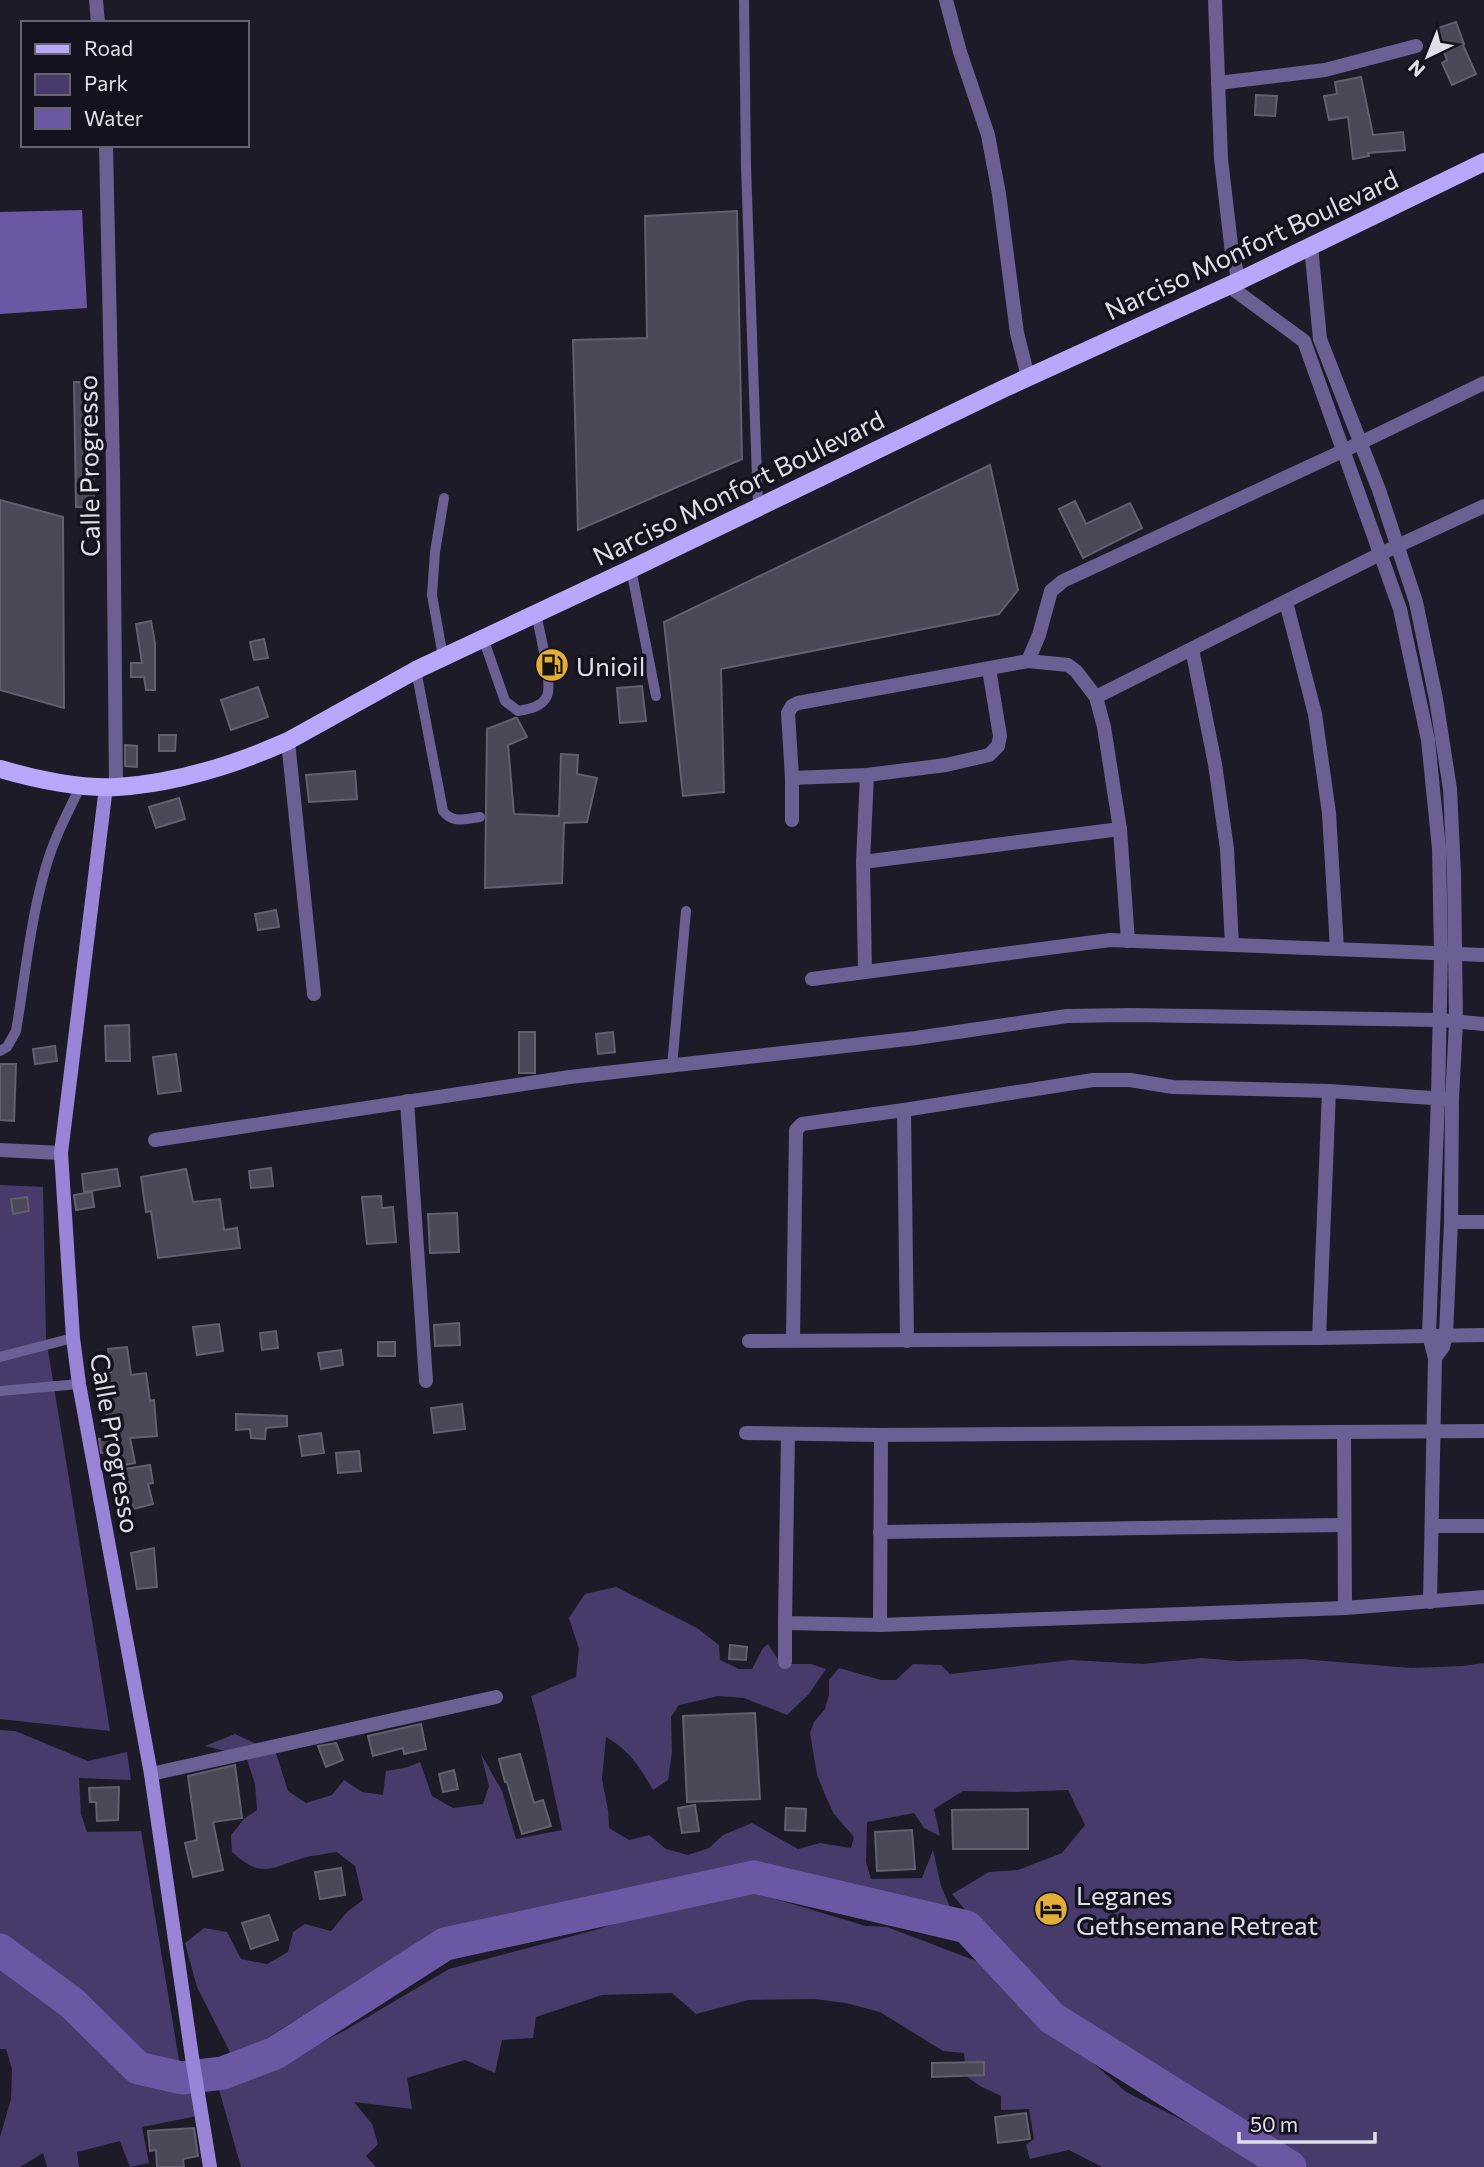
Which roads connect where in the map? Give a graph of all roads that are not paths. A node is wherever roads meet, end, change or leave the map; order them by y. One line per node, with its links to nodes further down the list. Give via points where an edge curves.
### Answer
1 (96, 0): 5 (street)
2 (744, 0): 19 (lane)
3 (946, 0): 14 (street, via 988,135 1017,333)
4 (1215, 0): 7 (street)
5 (98, 21)
6 (1416, 46): 7 (street, via 1325,70)
7 (1218, 83): 11 (street)
8 (106, 147): 39 (street, Calle Progresso, via 113,471)
9 (1484, 162): 10 (main road, Narciso Monfort Boulevard)
10 (1311, 246): 11 (main road, Narciso Monfort Boulevard); 12 (street)
11 (1234, 284): 13 (street); 14 (main road, Narciso Monfort Boulevard)
12 (1318, 333): 13 (street); 16 (street)
13 (1304, 341): 17 (street)
14 (1028, 377): 19 (main road, Narciso Monfort Boulevard)
15 (1484, 383): 16 (street)
16 (1360, 443): 17 (street); 21 (street)
17 (1342, 452): 22 (street); 29 (street, via 1063,581 1051,591)
18 (444, 498): 28 (lane, via 432,595)
19 (758, 506): 23 (main road, Narciso Monfort Boulevard)
20 (1484, 506): 21 (street)
21 (1398, 547): 22 (street); 48 (street, via 1416,602 1450,789 1454,873)
22 (1380, 554): 24 (street); 48 (street, via 1400,609 1428,740)
23 (631, 569): 25 (main road, Narciso Monfort Boulevard); 32 (lane)
24 (1286, 601): 27 (street); 47 (street, via 1315,714 1329,814)
25 (536, 613): 26 (main road, Narciso Monfort Boulevard); 26 (lane, via 550,684 547,697 535,707 518,711 505,701)
26 (484, 638): 28 (main road, Narciso Monfort Boulevard)
27 (1192, 649): 33 (street); 46 (street, via 1227,849)
28 (443, 657): 31 (main road, Narciso Monfort Boulevard)
29 (1028, 661): 30 (street); 33 (street, via 1068,665)
30 (989, 669): 36 (street, via 1000,736 998,747 989,755); 37 (street, via 792,706 788,713)
31 (416, 670): 34 (main road, Narciso Monfort Boulevard); 40 (lane, via 443,811 455,820)
32 (656, 696)
33 (1096, 697): 42 (street)
34 (288, 741): 39 (main road, Narciso Monfort Boulevard, via 179,779); 52 (street)
35 (0, 769): 38 (main road, Narciso Monfort Boulevard)
36 (867, 775): 37 (street); 43 (street)
37 (792, 778): 41 (street)
38 (81, 785): 39 (main road, Narciso Monfort Boulevard); 56 (lane, via 45,868 16,1031 7,1048)
39 (111, 787): 64 (main road, Calle Progresso)
40 (480, 817)
41 (792, 820)
42 (1120, 829): 43 (street); 45 (street)
43 (863, 862): 50 (street)
44 (686, 911): 57 (lane)
45 (1128, 941): 46 (street); 50 (street)
46 (1232, 945): 47 (street)
47 (1338, 949): 48 (street)
48 (1448, 954): 49 (street); 53 (street); 54 (street)
49 (1484, 955)
50 (865, 972): 51 (street)
51 (812, 979)
52 (314, 994)
53 (1440, 1020): 54 (street); 57 (street, via 1067,1016); 59 (street)
54 (1456, 1022): 55 (street); 59 (street)
55 (1484, 1024)
56 (0, 1051)
57 (672, 1066): 60 (street)
58 (1329, 1091): 59 (street); 61 (street, via 1173,1087 1102,1079); 71 (street)
59 (1445, 1099): 65 (street); 67 (street)
60 (407, 1101): 62 (street); 77 (street)
61 (904, 1110): 72 (street, via 802,1124 796,1130); 74 (street)
62 (155, 1140)
63 (0, 1150): 64 (street)
64 (61, 1153): 70 (main road, Calle Progresso)
65 (1451, 1222): 66 (street); 68 (street)
66 (1484, 1222)
67 (1429, 1335): 68 (street); 71 (street); 76 (street)
68 (1446, 1335): 69 (street); 76 (street)
69 (1484, 1335)
70 (74, 1338): 75 (lane); 78 (main road, Calle Progresso)
71 (1319, 1338): 74 (street)
72 (793, 1340): 73 (street); 74 (street)
73 (749, 1341)
74 (907, 1341)
75 (0, 1357)
76 (1435, 1358): 80 (street)
77 (426, 1381)
78 (79, 1384): 79 (lane); 97 (main road, Calle Progresso)
79 (0, 1391)
80 (1434, 1430): 81 (street); 82 (street); 87 (street)
81 (1484, 1431)
82 (1344, 1432): 85 (street); 86 (street)
83 (746, 1433): 84 (street)
84 (788, 1434): 85 (street); 93 (street)
85 (881, 1435): 89 (street)
86 (1343, 1525): 89 (street); 92 (street)
87 (1432, 1526): 88 (street); 91 (street)
88 (1484, 1526)
89 (880, 1532): 94 (street)
90 (1484, 1597): 91 (street)
91 (1430, 1602): 92 (street)
92 (1345, 1608): 94 (street)
93 (785, 1623): 94 (street); 95 (street)
94 (880, 1625)
95 (785, 1662)
96 (496, 1697): 97 (street)
97 (151, 1774): 98 (main road, Calle Progresso)
98 (210, 2167)

